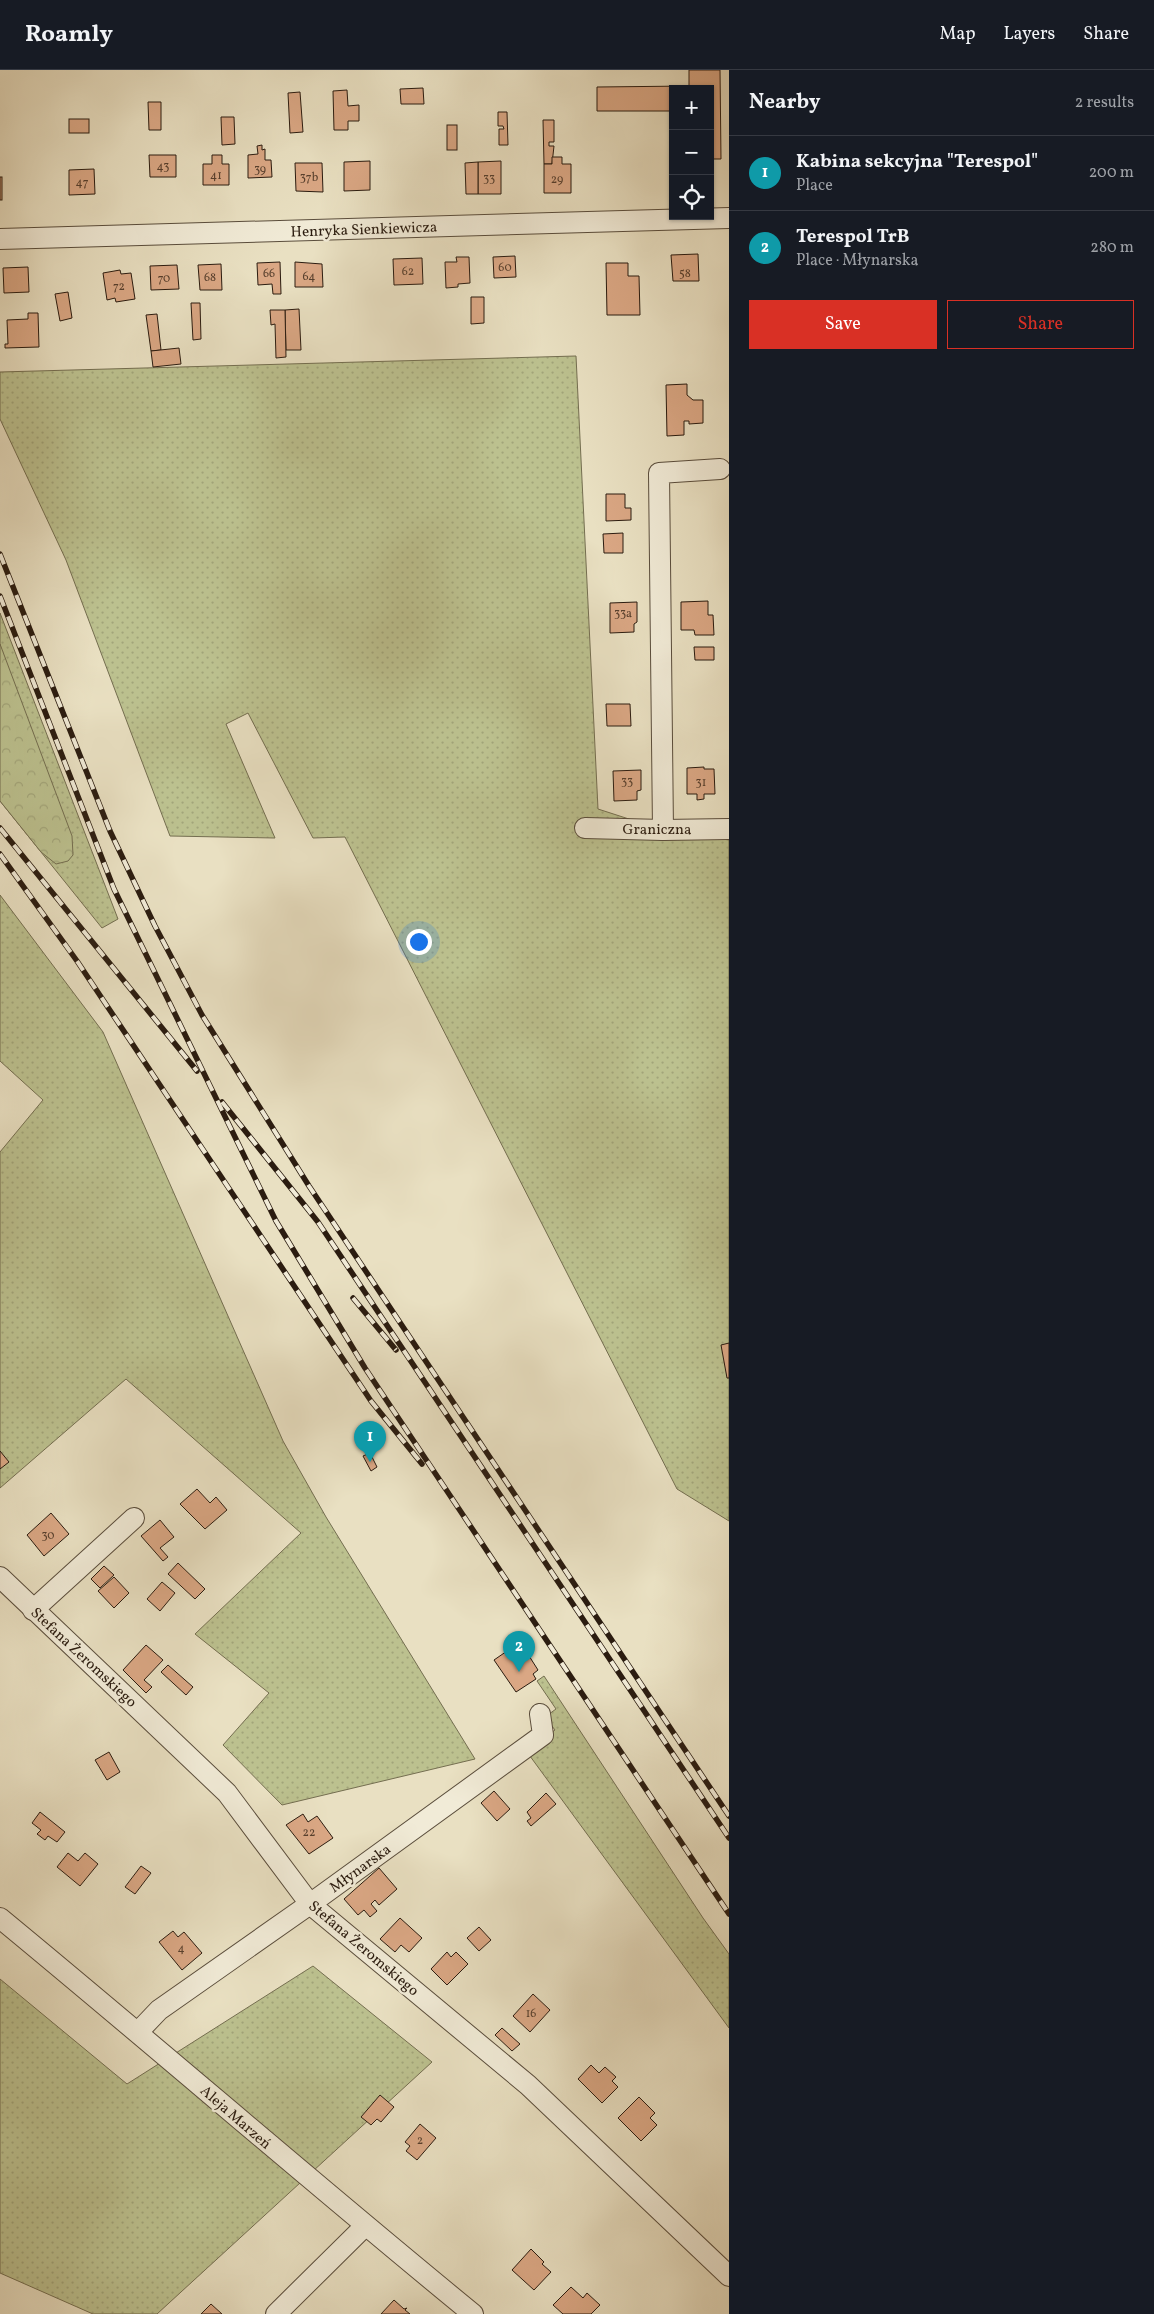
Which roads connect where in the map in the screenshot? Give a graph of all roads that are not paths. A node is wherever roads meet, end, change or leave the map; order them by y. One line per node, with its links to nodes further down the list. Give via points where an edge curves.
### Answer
1 (729, 218): 2 (street, Henryka Sienkiewicza)
2 (0, 240)
3 (720, 469): 6 (street, via 659,473)
4 (585, 828): 6 (street, Graniczna)
5 (729, 829): 6 (street, Graniczna)
6 (663, 830)
7 (134, 1518): 9 (street)
8 (0, 1577): 9 (street, Stefana Żeromskiego)
9 (33, 1610): 11 (street, Stefana Żeromskiego, via 227,1793)
10 (540, 1714): 11 (street, Młynarska, via 543,1735)
11 (310, 1904): 13 (street, Młynarska, via 159,2010); 15 (street, Stefana Żeromskiego, via 528,2085)
12 (0, 1918): 13 (street, Aleja Marzeń)
13 (138, 2032): 14 (street, Aleja Marzeń)
14 (365, 2226): 16 (street); 17 (street, Aleja Marzeń)
15 (729, 2276)
16 (276, 2314)
17 (473, 2314)

